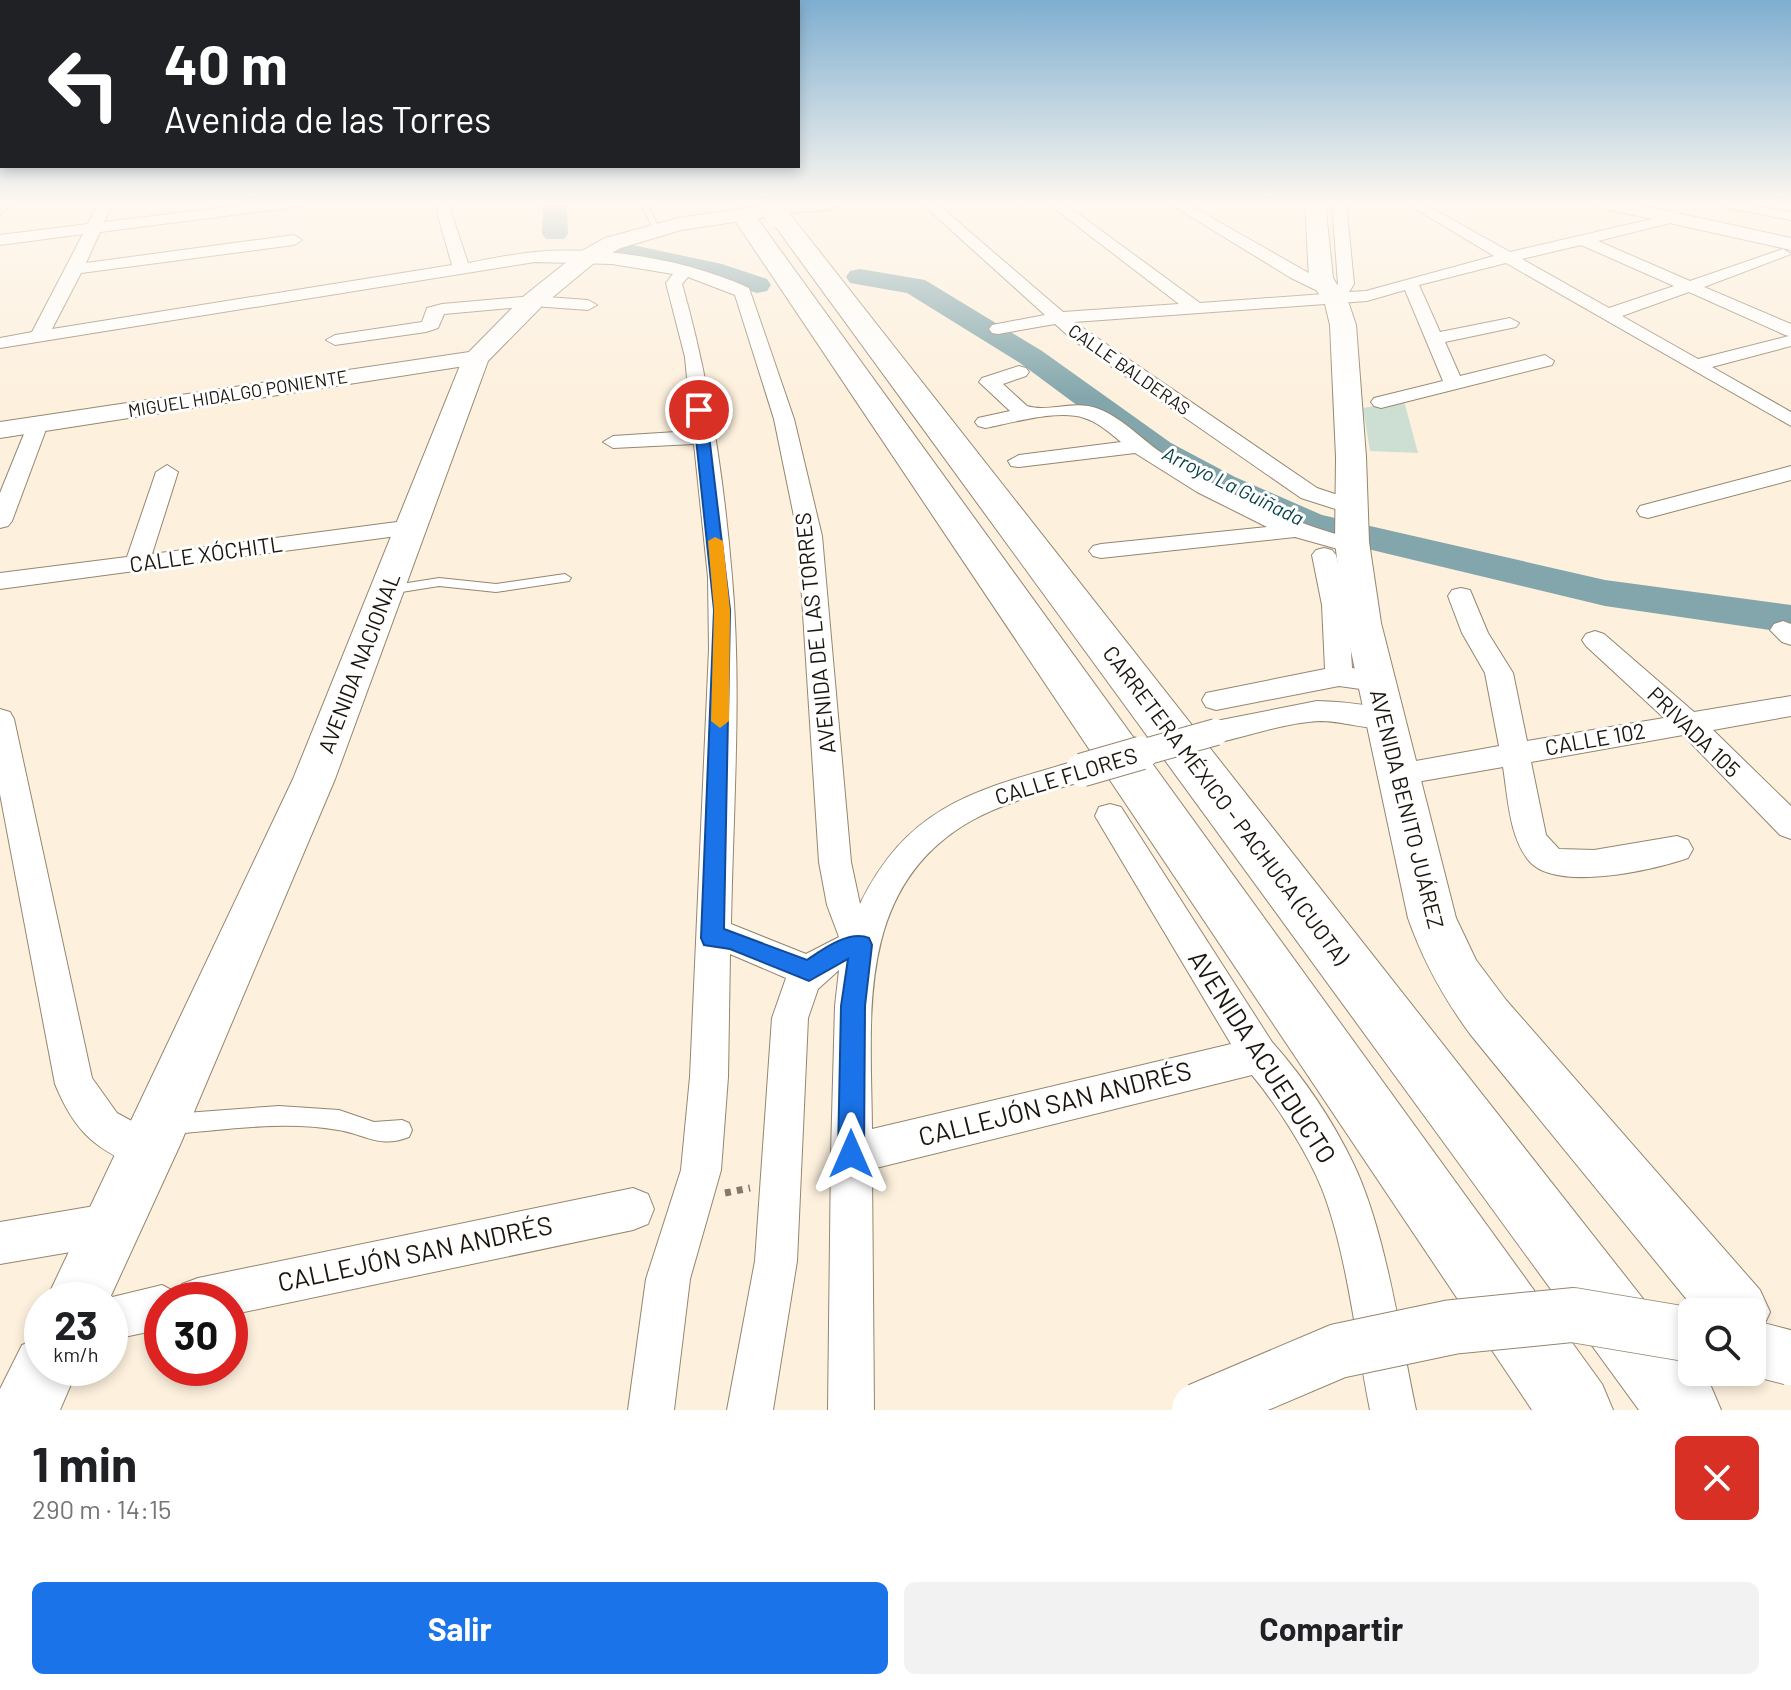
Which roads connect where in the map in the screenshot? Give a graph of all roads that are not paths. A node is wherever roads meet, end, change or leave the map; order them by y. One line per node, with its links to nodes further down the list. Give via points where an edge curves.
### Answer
1 (84, 268): 16 (street)
2 (461, 268): 29 (street, AVENIDA DE LAS TORRES)
3 (574, 268): 21 (main road, AVENIDA NACIONAL)
4 (667, 268): 17 (street, AVENIDA DE LAS TORRES)
5 (802, 268): 94 (highway)
6 (808, 268): 95 (highway, CARRETERA MÉXICO - PACHUCA (CUOTA))
7 (1001, 268): 25 (street, CALLE BALDERAS)
8 (1142, 268): 23 (street)
9 (1285, 268): 20 (street)
10 (1320, 268): 20 (main road)
11 (1345, 268): 20 (street, via 1346,284)
12 (1470, 268): 18 (street)
13 (1526, 268): 24 (street)
14 (1646, 268): 19 (street)
15 (1739, 268): 19 (street)
16 (75, 269): 29 (street)
17 (683, 273): 45 (street, via 674,283 694,357); 74 (street, AVENIDA DE LAS TORRES, via 743,292 784,419 810,536 835,862 842,904)
18 (1410, 283): 20 (street, via 1367,296); 30 (street)
19 (1690, 287): 24 (street); 28 (street)
20 (1332, 294): 23 (street); 55 (main road, AVENIDA BENITO JUÁREZ, via 1343,325 1346,370)
21 (533, 301): 22 (street); 31 (street, via 442,309 432,313 432,324 426,327); 34 (main road, AVENIDA NACIONAL)
22 (588, 305)
23 (1197, 309): 25 (street)
24 (1607, 315): 36 (street)
25 (1057, 318): 27 (street); 55 (street, CALLE BALDERAS, via 1309,493)
26 (1510, 323): 30 (street)
27 (998, 329)
28 (1791, 331)
29 (39, 336): 33 (street, AVENIDA DE LAS TORRES)
30 (1435, 339): 38 (street)
31 (335, 340)
32 (1791, 341): 36 (street)
33 (0, 343)
34 (476, 358): 43 (street, MIGUEL HIDALGO PONIENTE); 53 (main road, AVENIDA NACIONAL)
35 (1545, 361): 38 (street)
36 (1695, 365): 41 (street)
37 (1019, 372): 40 (street, via 989,381)
38 (1453, 382): 39 (street)
39 (1381, 402)
40 (1029, 414): 42 (street); 47 (street, via 1083,410)
41 (1791, 420)
42 (985, 422)
43 (38, 424): 44 (street, MIGUEL HIDALGO PONIENTE); 52 (street)
44 (0, 430)
45 (702, 437): 46 (street); 73 (street, via 722,610)
46 (613, 442)
47 (1138, 446): 48 (street); 54 (street, via 1220,496)
48 (1019, 461)
49 (167, 472): 57 (street)
50 (1791, 473): 51 (street)
51 (1648, 511)
52 (0, 521)
53 (412, 527): 57 (street, CALLE XÓCHITL); 60 (main road, AVENIDA NACIONAL)
54 (1292, 531): 55 (street); 56 (street)
55 (1346, 534): 63 (main road, AVENIDA BENITO JUÁREZ)
56 (1101, 551)
57 (137, 563): 59 (street, CALLE XÓCHITL)
58 (565, 578): 60 (lane, via 496,588 439,582)
59 (0, 581)
60 (388, 590): 78 (main road, AVENIDA NACIONAL, via 314,779)
61 (1461, 596): 68 (street, via 1499,673)
62 (1595, 640): 66 (street, PRIVADA 105)
63 (1367, 692): 64 (street); 69 (main road, AVENIDA BENITO JUÁREZ); 74 (street, CALLE FLORES, bridge, via 1317,711 1216,732 1082,770 959,813 914,847)
64 (1216, 700)
65 (1791, 706): 66 (street, CALLE 102)
66 (1687, 722): 68 (street, CALLE 102); 71 (street, PRIVADA 105)
67 (2, 740): 78 (street, via 74,1084 106,1132)
68 (1516, 754): 69 (street, CALLE 102); 72 (street, via 1531,836 1546,857 1582,863)
69 (1399, 774): 86 (main road, AVENIDA BENITO JUÁREZ, via 1432,918 1458,976)
70 (1110, 816): 76 (street, AVENIDA ACUEDUCTO)
71 (1791, 826)
72 (1677, 849)
73 (712, 938): 75 (street, via 731,939); 89 (street, via 701,1170 668,1279)
74 (861, 945): 75 (street, via 836,953); 79 (street, via 853,1006)
75 (809, 971): 90 (street, via 790,1018 776,1261)
76 (1259, 1055): 79 (street, CALLEJÓN SAN ANDRÉS); 93 (street, AVENIDA ACUEDUCTO, via 1285,1085 1339,1178 1355,1227)
77 (402, 1130): 78 (lane, via 374,1132 339,1120 279,1116)
78 (154, 1138): 81 (main road, AVENIDA NACIONAL)
79 (851, 1154): 91 (street)
80 (633, 1209): 84 (street, CALLEJÓN SAN ANDRÉS)
81 (112, 1224): 82 (street); 83 (main road, AVENIDA NACIONAL)
82 (0, 1243)
83 (85, 1282)
84 (248, 1290)
85 (1678, 1333): 92 (street, bridge, via 1573,1315 1452,1327 1338,1351)
86 (1767, 1343)
87 (36, 1386): 88 (main road)
88 (25, 1410)
89 (651, 1410)
90 (750, 1410)
91 (851, 1410)
92 (1199, 1410)
93 (1393, 1410)
94 (1576, 1410)
95 (1684, 1410)

